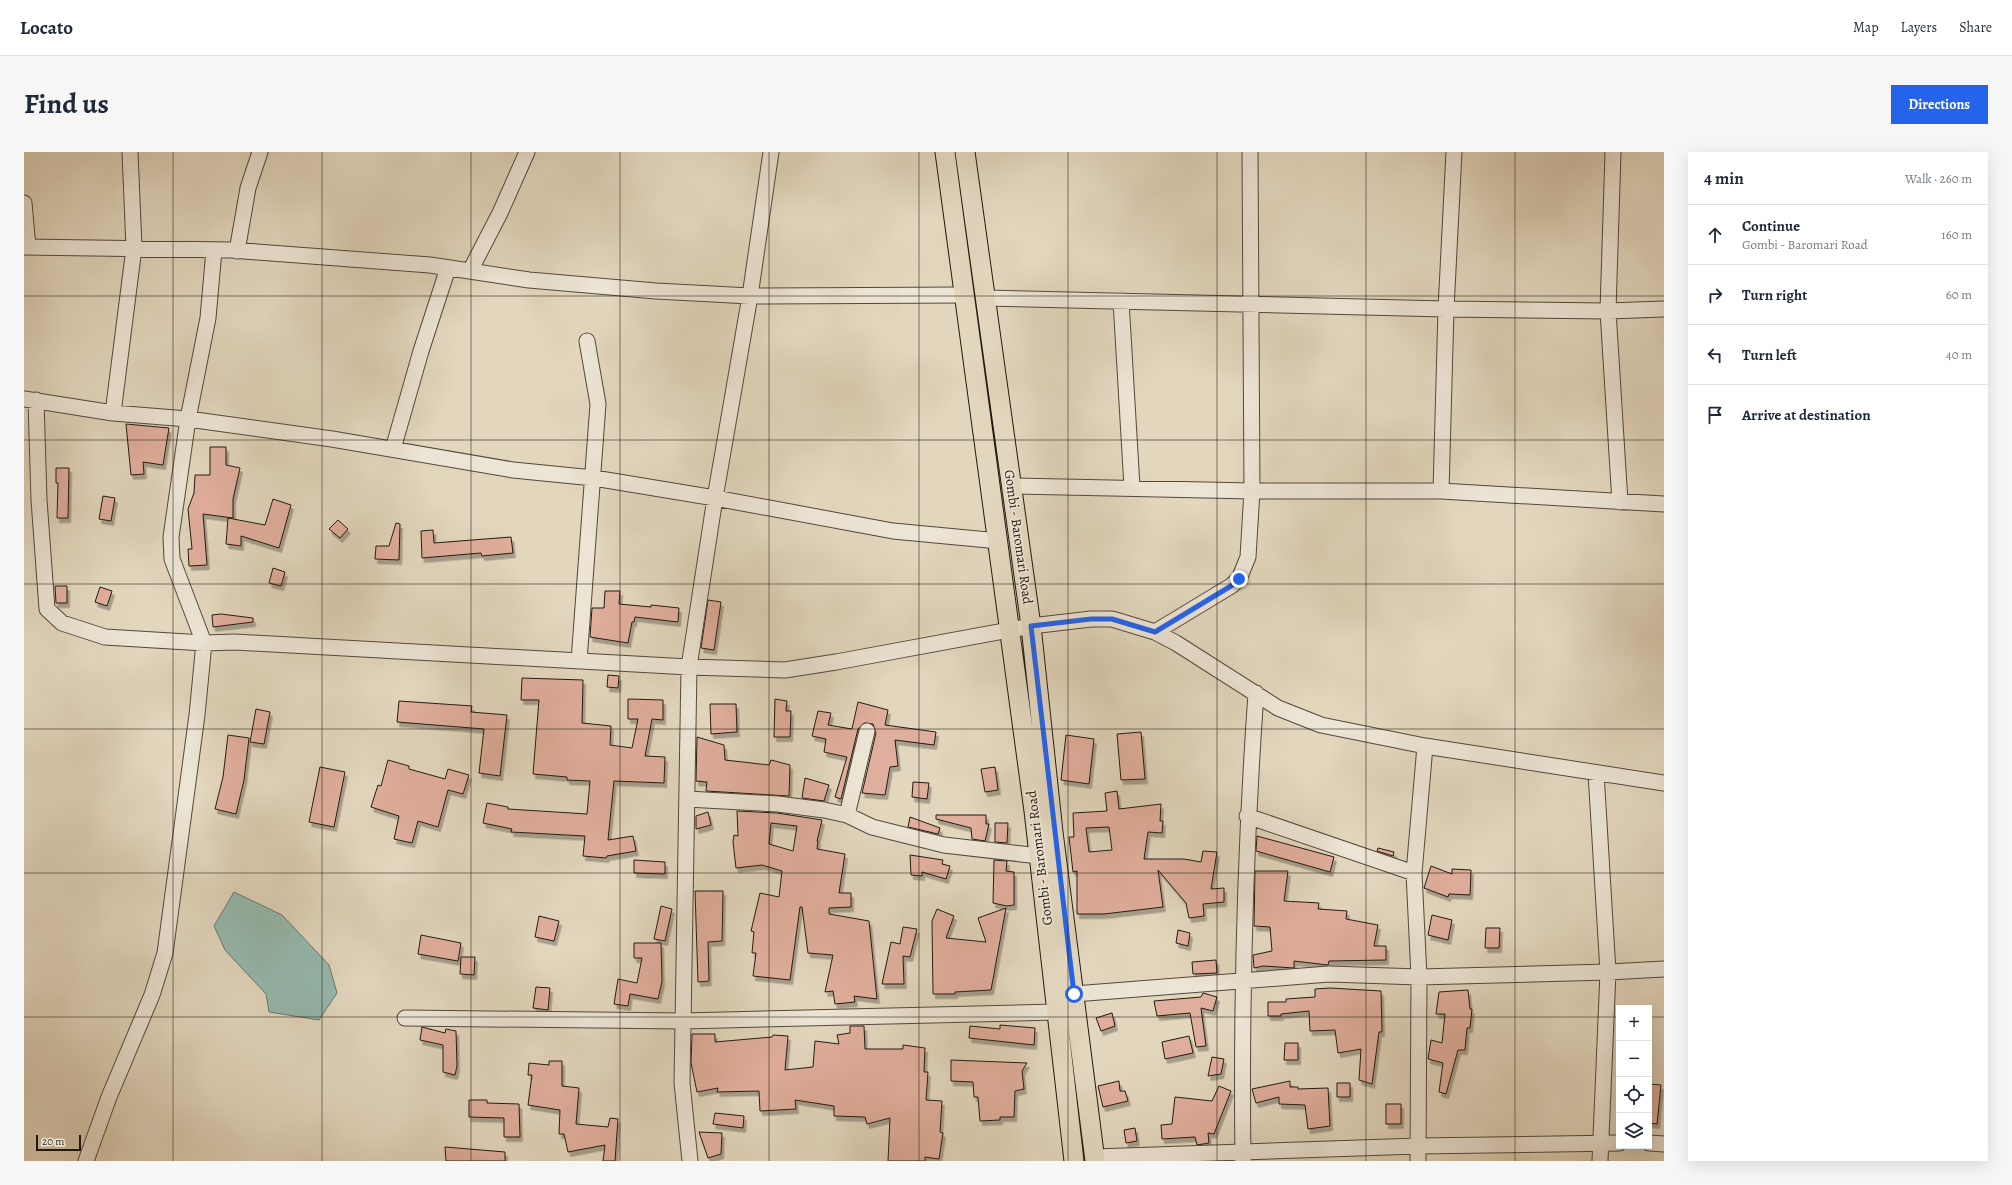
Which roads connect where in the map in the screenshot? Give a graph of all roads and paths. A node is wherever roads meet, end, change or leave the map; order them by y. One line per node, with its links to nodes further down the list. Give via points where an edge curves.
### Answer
1 (130, 152): 12 (street)
2 (260, 152): 14 (street, via 248,188)
3 (527, 152): 16 (street, via 500,213)
4 (771, 152): 18 (street)
5 (945, 152): 17 (main road, Gombi - Baromari Road)
6 (965, 152): 19 (main road, Gombi - Baromari Road)
7 (1250, 152): 21 (street)
8 (1454, 152): 22 (street)
9 (1613, 152): 24 (street)
10 (24, 203): 11 (street)
11 (26, 247): 12 (street)
12 (134, 248): 13 (street); 27 (street)
13 (214, 250): 14 (street); 28 (street, via 208,318)
14 (237, 251): 15 (street)
15 (448, 268): 16 (street); 29 (street)
16 (470, 271): 18 (street, via 529,280)
17 (964, 295): 18 (street); 39 (main road, Gombi - Baromari Road)
18 (750, 296): 35 (street)
19 (985, 298): 20 (street); 31 (main road, Gombi - Baromari Road)
20 (1121, 301): 21 (street); 32 (street)
21 (1252, 304): 22 (street); 33 (street)
22 (1446, 309): 24 (street); 34 (street)
23 (1664, 309): 24 (street)
24 (1608, 311): 37 (street)
25 (587, 341): 30 (street, via 598,404)
26 (30, 400): 27 (street); 36 (street)
27 (113, 413): 28 (street)
28 (188, 419): 29 (street); 43 (street, via 171,537 172,559)
29 (393, 449): 30 (street, via 513,470)
30 (594, 478): 35 (street); 44 (street)
31 (1012, 486): 32 (street); 40 (main road, Gombi - Baromari Road)
32 (1132, 487): 33 (street)
33 (1252, 491): 34 (street); 42 (street, via 1248,557 1239,579)
34 (1441, 491): 37 (street)
35 (715, 498): 39 (street, via 893,531); 45 (street)
36 (31, 500): 43 (street, via 47,609 62,623 105,637)
37 (1620, 502): 38 (street)
38 (1664, 504)
39 (999, 541): 41 (main road, Gombi - Baromari Road)
40 (1031, 626): 41 (street); 42 (street, via 1112,619); 60 (main road, Gombi - Baromari Road)
41 (1010, 630): 45 (street, via 784,670); 54 (main road, Gombi - Baromari Road)
42 (1155, 632): 46 (street)
43 (204, 643): 44 (street, via 236,642); 71 (street, via 197,715 165,953 152,995 109,1097)
44 (579, 661): 45 (street)
45 (689, 667): 51 (street)
46 (1256, 693): 48 (street, via 1278,708 1321,725); 53 (street)
47 (867, 730): 52 (street)
48 (1425, 746): 49 (street); 55 (street)
49 (1596, 773): 50 (street); 57 (street)
50 (1664, 783)
51 (687, 799): 52 (street, via 778,804); 63 (street)
52 (847, 815): 54 (street, via 872,827 944,845)
53 (1247, 816): 55 (street); 59 (street)
54 (1039, 856): 61 (main road, Gombi - Baromari Road)
55 (1414, 873): 58 (street)
56 (1664, 969): 57 (street)
57 (1608, 972): 58 (street); 64 (street)
58 (1419, 977): 59 (street, via 1329,974); 68 (street)
59 (1242, 981): 60 (street); 69 (street)
60 (1074, 994): 70 (main road, Gombi - Baromari Road)
61 (1057, 1012): 63 (street); 73 (main road, Gombi - Baromari Road)
62 (405, 1018): 63 (street)
63 (683, 1021): 72 (street, via 682,1083)
64 (1600, 1143): 65 (street); 68 (street); 74 (street)
65 (1616, 1143)
66 (1652, 1144): 67 (street)
67 (1664, 1144)
68 (1418, 1154): 69 (street)
69 (1243, 1156): 70 (street)
70 (1095, 1159)
71 (86, 1161)
72 (690, 1161)
73 (1074, 1161)
74 (1600, 1161)

